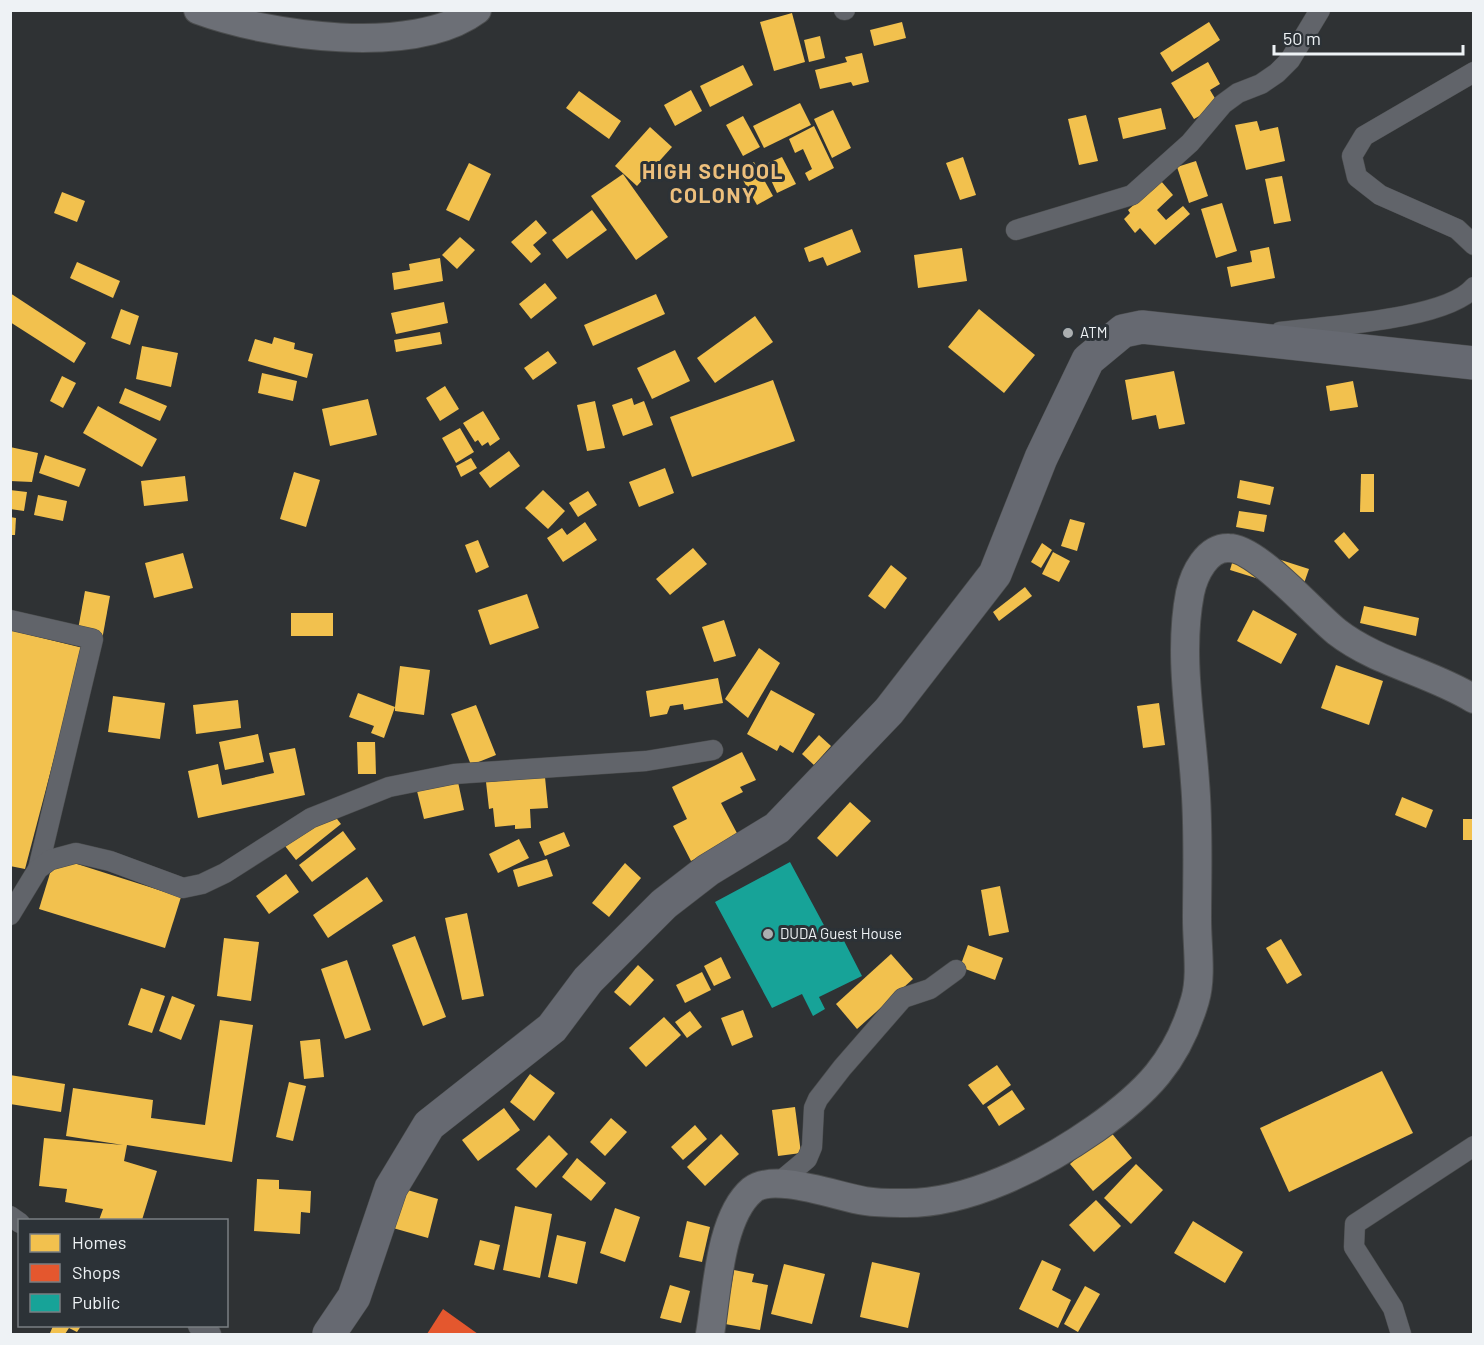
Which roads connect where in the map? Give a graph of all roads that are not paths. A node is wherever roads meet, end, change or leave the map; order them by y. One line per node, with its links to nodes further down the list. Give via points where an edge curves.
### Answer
1 (198, 10): 2 (street, via 219,18 334,39 403,36 463,21)
2 (477, 10)
3 (1320, 10): 5 (street, via 1290,60 1277,73 1223,104 1190,143 1132,195)
4 (1473, 72): 6 (street, via 1364,136 1352,156 1358,177 1380,195 1457,229)
5 (1016, 230)
6 (1473, 245)
7 (1473, 287): 8 (street, via 1466,297 1427,312)
8 (1239, 337): 9 (highway); 18 (highway, via 1142,327 1123,331 1088,360 1041,458 995,573 949,634 889,711 777,828 708,870 664,904 588,980 552,1028 429,1125 390,1188 354,1297)
9 (1473, 363)
10 (10, 620): 13 (street, via 93,639)
11 (1473, 699): 17 (street, via 1335,631 1259,562 1239,549 1226,547 1213,552 1199,567 1190,591 1185,635 1197,843 1196,996 1179,1043 1161,1072 1104,1123 1043,1164 932,1203 867,1202)
12 (713, 750): 13 (street, via 646,761 454,774 389,787 311,818 225,873 183,888 76,853 50,860)
13 (25, 878): 14 (street)
14 (10, 915)
15 (956, 970): 17 (street, via 930,989 903,998 836,1075 813,1108 812,1147 807,1159)
16 (1473, 1146): 20 (street, via 1355,1224 1354,1248 1393,1308)
17 (777, 1184): 19 (street, via 754,1189 736,1210 725,1241)
18 (329, 1335)
19 (710, 1335)
20 (1401, 1335)

